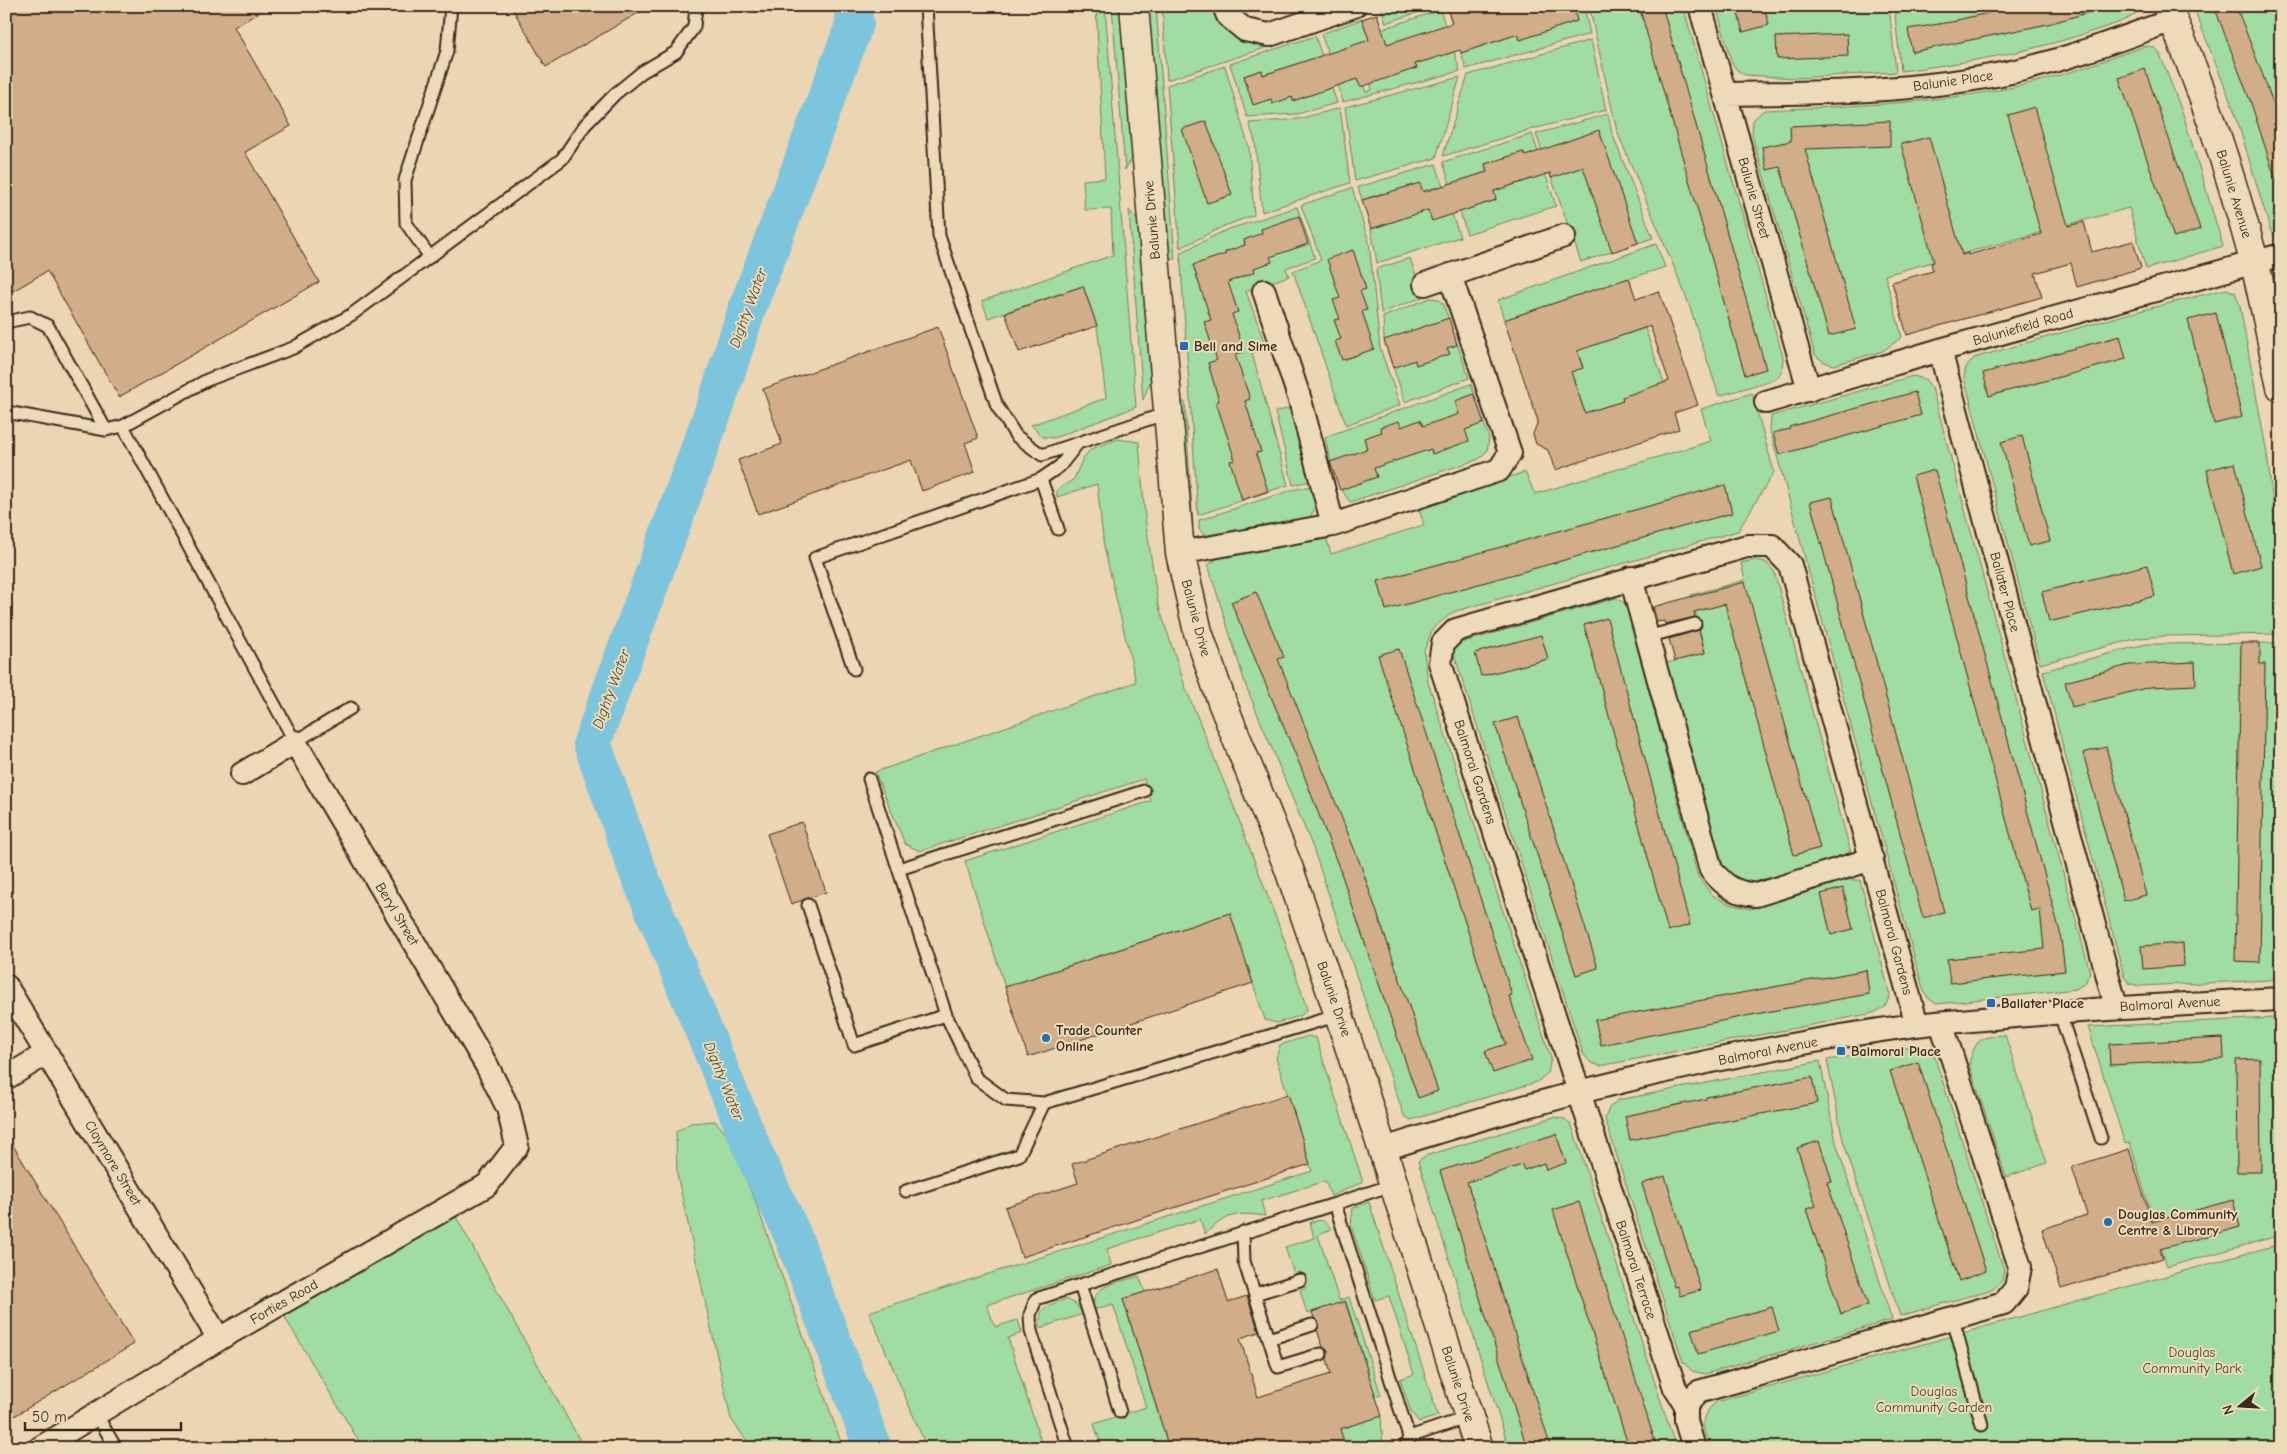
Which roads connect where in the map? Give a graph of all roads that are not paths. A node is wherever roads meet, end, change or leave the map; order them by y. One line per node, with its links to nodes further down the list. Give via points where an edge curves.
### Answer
1 (451, 6): 12 (lane, via 447,50 406,180 406,223)
2 (696, 6): 12 (lane, via 694,27 676,52 642,72 615,94 585,125 562,158)
3 (926, 6): 26 (lane, via 938,236 996,406 1016,436 1042,455)
4 (1134, 6): 23 (street, Balunie Drive)
5 (1224, 6): 6 (street, via 1228,16 1245,30 1269,35)
6 (1354, 6)
7 (1700, 6): 9 (street, Balunie Street)
8 (2170, 13): 9 (street, Balunie Place, via 2088,50 2012,72 1900,88); 13 (street, Balunie Avenue, via 2226,166)
9 (1725, 94): 20 (street, Balunie Street)
10 (1564, 236): 14 (street)
11 (2281, 255): 13 (street, Baluniefield Road)
12 (430, 257): 24 (lane, via 351,316 293,348 207,380)
13 (2254, 263): 18 (street, Baluniefield Road); 19 (street, Balunie Avenue)
14 (1450, 275): 15 (street); 28 (street, via 1510,453 1500,470)
15 (1425, 284)
16 (1264, 291): 28 (street, via 1300,400)
17 (6, 322): 25 (lane, via 30,317 48,326)
18 (1940, 350): 20 (street, Baluniefield Road); 45 (street, Ballater Place)
19 (2281, 387)
20 (1809, 390): 21 (street, Baluniefield Road)
21 (1766, 402)
22 (6, 412): 25 (lane)
23 (1167, 413): 26 (lane); 30 (street, Balunie Drive)
24 (123, 426): 25 (lane); 36 (lane)
25 (106, 430)
26 (1078, 443): 27 (lane, via 1060,466)
27 (1041, 479): 29 (lane); 34 (lane, via 815,558)
28 (1333, 525): 30 (street)
29 (1058, 529)
30 (1180, 553): 48 (street, Balunie Drive, via 1198,632 1222,702 1289,869)
31 (1632, 578): 33 (street); 40 (street, Balmoral Gardens, via 1747,546 1772,546 1790,565); 53 (street, Balmoral Gardens, via 1456,630 1443,643 1440,663)
32 (1695, 624): 33 (lane)
33 (1647, 638): 40 (street, via 1711,870 1723,884 1738,893 1756,894)
34 (854, 669)
35 (351, 708): 36 (lane)
36 (295, 742): 37 (street); 56 (street, Beryl Street, via 487,1066 508,1108)
37 (242, 774)
38 (869, 780): 41 (lane)
39 (1144, 791): 41 (lane)
40 (1872, 859): 50 (street, Balmoral Gardens)
41 (899, 869): 47 (lane)
42 (808, 905): 47 (lane, via 854,1045)
43 (6, 986): 51 (street, Claymore Street)
44 (2281, 999): 45 (street, Balmoral Avenue)
45 (2116, 1007): 46 (street, Balmoral Avenue)
46 (2059, 1011): 49 (street, Balmoral Avenue); 55 (lane)
47 (946, 1015): 54 (lane, via 976,1078 1006,1100)
48 (1340, 1015): 54 (lane); 57 (street, Balunie Drive)
49 (1941, 1023): 50 (street, Balmoral Avenue); 65 (street, via 2020,1267 2016,1288 2004,1303)
50 (1917, 1025): 53 (street, Balmoral Avenue, via 1707,1062)
51 (47, 1054): 52 (street); 68 (street, Claymore Street)
52 (6, 1078)
53 (1578, 1091): 57 (street, Balmoral Avenue); 70 (street, Balmoral Terrace, via 1675,1388)
54 (1044, 1103): 59 (lane, via 1019,1155)
55 (2101, 1138)
56 (517, 1146): 68 (street, Forties Road, via 487,1185)
57 (1384, 1149): 58 (street, Balunie Drive)
58 (1395, 1184): 60 (lane); 73 (street, Balunie Drive)
59 (906, 1191)
60 (1335, 1204): 61 (lane); 75 (lane)
61 (1243, 1232): 63 (lane); 64 (lane, via 1244,1261)
62 (1300, 1280): 64 (lane)
63 (1080, 1285): 71 (lane); 78 (lane, via 1036,1299 1030,1315 1031,1331)
64 (1256, 1294): 67 (lane)
65 (1953, 1319): 70 (street, via 1698,1392); 74 (lane)
66 (1312, 1325): 67 (lane)
67 (1269, 1338): 69 (lane, via 1278,1367)
68 (220, 1339): 72 (street, Forties Road)
69 (1321, 1354)
70 (1686, 1405): 80 (street, Balmoral Terrace, via 1686,1421)
71 (1120, 1412)
72 (96, 1414): 76 (street, Forties Road); 77 (lane)
73 (1469, 1417): 75 (lane); 79 (street, Balunie Drive)
74 (1982, 1425)
75 (1407, 1442)
76 (40, 1448)
77 (116, 1448)
78 (1068, 1448)
79 (1479, 1448)
80 (1694, 1448)

